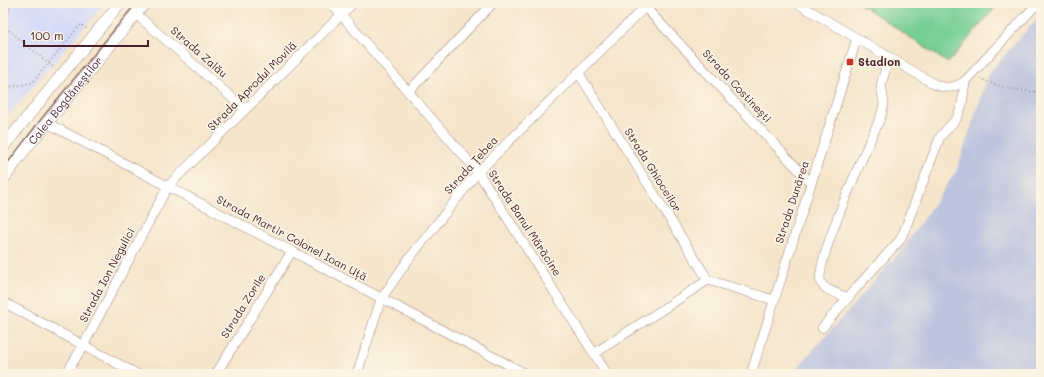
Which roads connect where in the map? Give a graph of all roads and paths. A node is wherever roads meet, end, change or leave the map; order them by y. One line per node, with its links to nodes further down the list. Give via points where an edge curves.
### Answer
1 (120, 3): 25 (main road, Calea Bogdăneștilor)
2 (145, 3): 9 (main road, Calea Bogdăneștilor)
3 (331, 3): 10 (street, Strada Banul Mărăcine)
4 (353, 3): 10 (street, Strada Aprodul Movilă)
5 (493, 3): 22 (street)
6 (797, 3): 13 (street)
7 (1038, 3): 18 (street)
8 (647, 5): 17 (street, Strada Țebea); 28 (street, Strada Costinești)
9 (136, 14): 23 (street, Strada Zalău); 24 (main road, Calea Bogdăneștilor)
10 (341, 14): 22 (street, Strada Banul Mărăcine); 23 (street, Strada Aprodul Movilă)
11 (3, 25): 15 (path)
12 (88, 30): 15 (path, via 81,24)
13 (857, 38): 14 (street); 28 (street, Strada Dunărea)
14 (889, 57): 19 (street, via 945,88 953,88); 32 (street, via 881,85 884,104 881,116 833,228 820,274 821,284)
15 (48, 64): 16 (path); 20 (path, via 32,83)
16 (55, 69)
17 (578, 72): 26 (street, Strada Țebea); 31 (street, Strada Ghioceilor)
18 (973, 73): 19 (street); 21 (path, via 983,81 1007,88)
19 (965, 81): 32 (street, via 962,105 957,118 940,137 900,240)
20 (3, 88)
21 (1041, 91)
22 (408, 92): 26 (street, Strada Banul Mărăcine)
23 (245, 109): 29 (street, Strada Aprodul Movilă)
24 (47, 123): 27 (main road, Calea Bogdăneștilor); 29 (street, Strada Martir Colonel Ioan Uță)
25 (3, 147)
26 (478, 172): 33 (street, Strada Țebea); 38 (street, Strada Banul Mărăcine)
27 (3, 180)
28 (811, 183): 34 (street, Strada Dunărea)
29 (168, 186): 30 (street, Strada Martir Colonel Ioan Uță); 37 (street, Strada Ion Negulici)
30 (292, 251): 33 (street, Strada Martir Colonel Ioan Uță); 41 (street, Strada Zorile)
31 (708, 280): 34 (street); 38 (street)
32 (848, 298): 36 (street)
33 (380, 299): 42 (street, Strada Țebea); 43 (street, Strada Martir Colonel Ioan Uță)
34 (774, 300): 45 (street, Strada Dunărea)
35 (3, 302): 37 (street)
36 (822, 328)
37 (83, 346): 39 (street, Strada Ion Negulici); 40 (street)
38 (595, 352): 44 (street, Strada Banul Mărăcine)
39 (66, 374)
40 (137, 374)
41 (216, 374)
42 (357, 374)
43 (526, 374)
44 (608, 374)
45 (751, 374)

